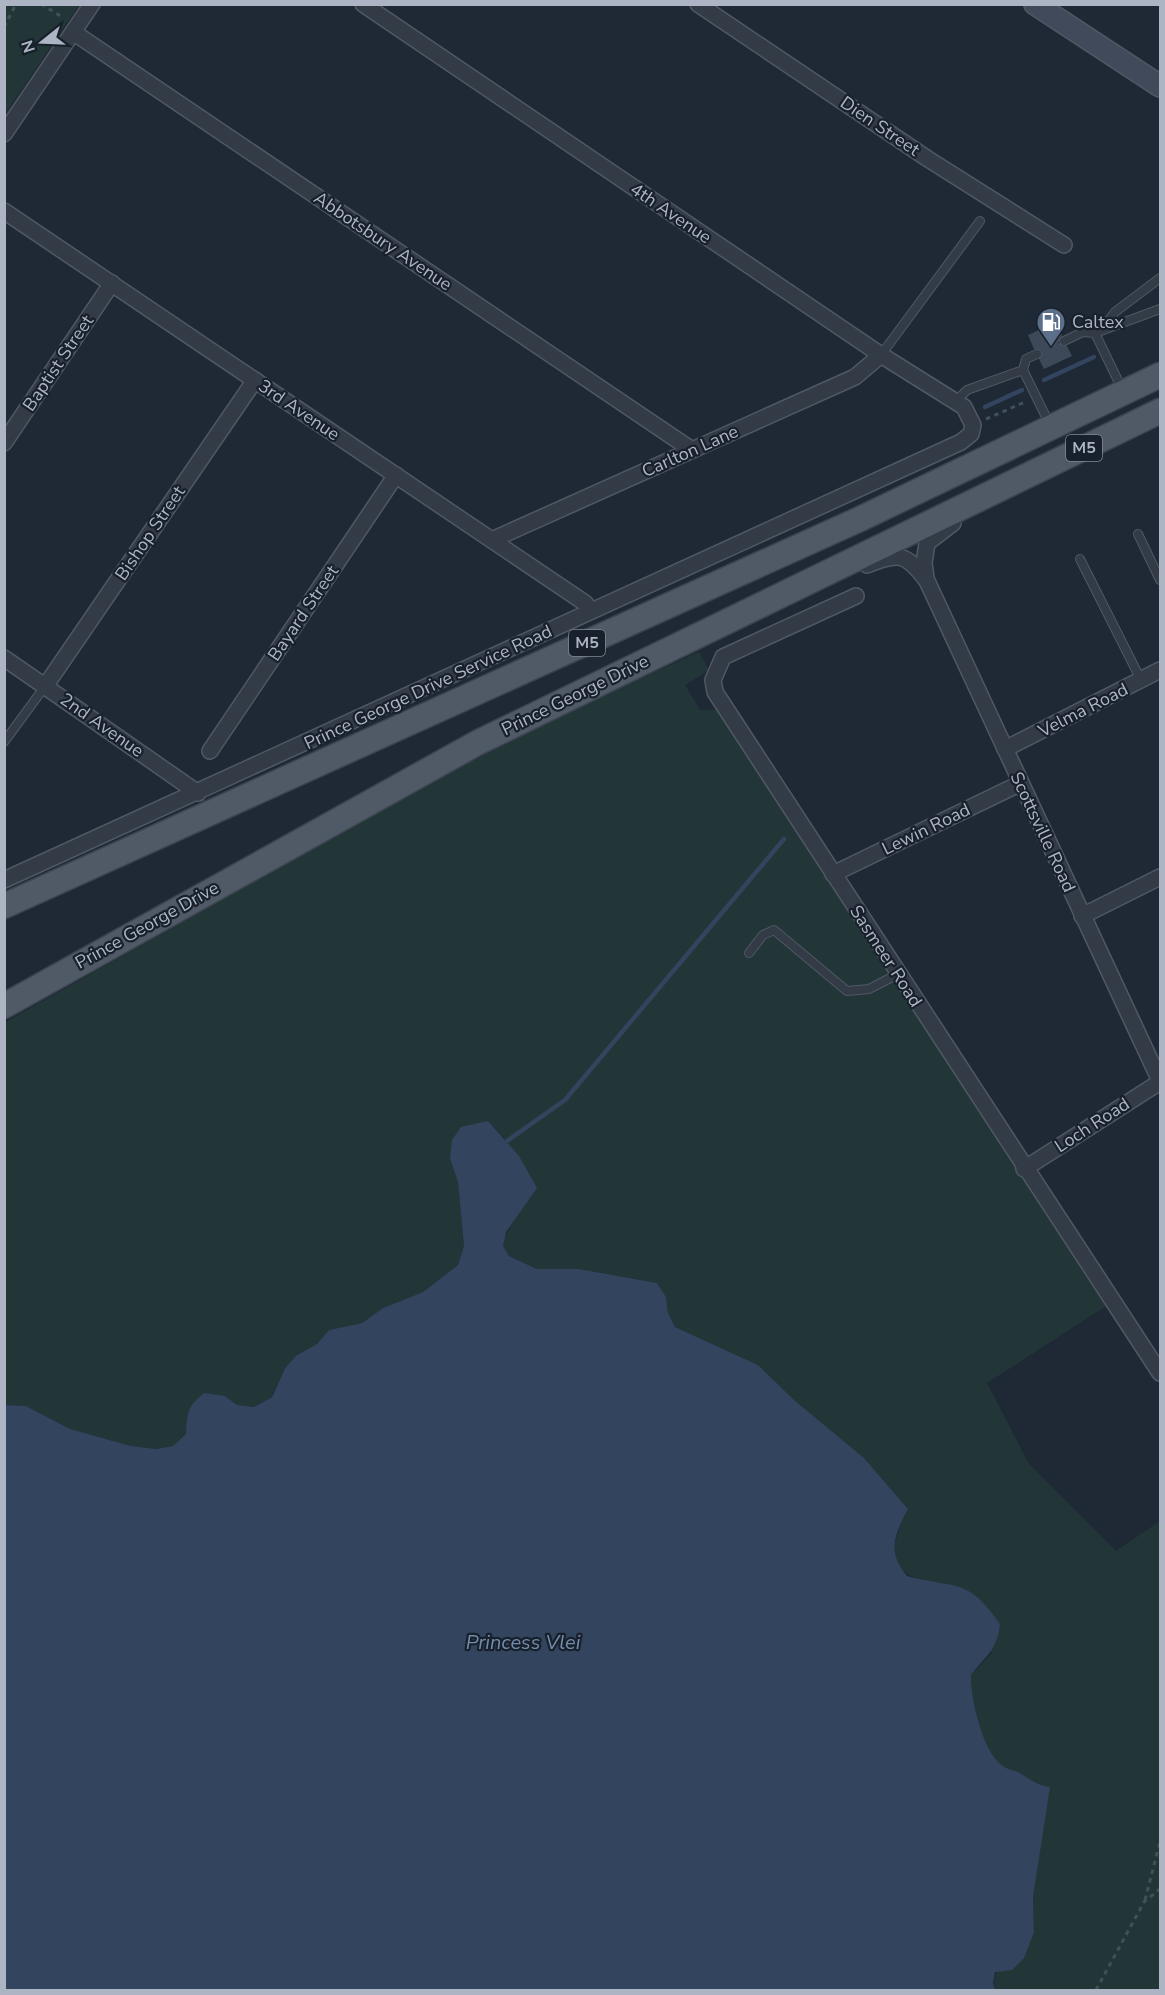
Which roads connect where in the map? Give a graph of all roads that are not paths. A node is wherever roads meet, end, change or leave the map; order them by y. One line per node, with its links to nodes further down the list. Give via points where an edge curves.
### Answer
1 (92, 4): 5 (street)
2 (363, 4): 18 (street, 4th Avenue)
3 (698, 4): 10 (street, Dien Street)
4 (1035, 4): 6 (main road)
5 (73, 32): 7 (street); 28 (street, Abbotsbury Avenue)
6 (1161, 86)
7 (4, 134)
8 (4, 211): 12 (street, 3rd Avenue)
9 (980, 221): 18 (lane)
10 (1064, 245)
11 (1161, 278): 14 (lane, via 1115,312 1107,321)
12 (112, 283): 21 (street, 3rd Avenue); 27 (street, Baptist Street)
13 (1161, 309): 14 (lane)
14 (1108, 328): 15 (lane)
15 (1095, 333): 16 (lane, via 1083,332); 22 (lane)
16 (1065, 341)
17 (1037, 354): 19 (lane, via 1026,358)
18 (881, 355): 23 (street, 4th Avenue); 28 (street, Carlton Lane, via 855,377)
19 (1023, 370): 23 (lane, via 967,390); 26 (lane)
20 (1161, 375): 22 (main road, M5)
21 (255, 381): 29 (street, 3rd Avenue); 42 (street, Bishop Street)
22 (1124, 393): 26 (main road, M5)
23 (955, 402): 25 (street, 4th Avenue)
24 (1161, 411): 30 (main road, Prince George Drive / M5)
25 (980, 422): 38 (street, Prince George Drive Service Road, via 961,442)
26 (1052, 429): 51 (main road, M5)
27 (4, 443)
28 (692, 450): 32 (street, Carlton Lane)
29 (396, 475): 32 (street, 3rd Avenue); 45 (street, Bayard Street)
30 (1007, 484): 35 (street, Scottsville Road, via 972,513 931,537 924,550); 37 (main road, Prince George Drive / M5)
31 (1138, 534): 34 (lane)
32 (494, 539): 38 (street, 3rd Avenue)
33 (1080, 560): 41 (lane)
34 (1161, 580)
35 (927, 581): 37 (street, Scottsville Road, via 909,560 894,556); 44 (street, Scottsville Road)
36 (856, 596): 48 (street, Sasmeer Road, via 729,653 719,662 713,680 715,692)
37 (779, 598): 55 (main road, Prince George Drive / M5, via 458,752)
38 (591, 611): 47 (street, Prince George Drive Service Road)
39 (4, 658): 42 (street, 2nd Avenue)
40 (1161, 670): 41 (street, Velma Road)
41 (1141, 680): 44 (street, Velma Road)
42 (45, 685): 43 (lane); 47 (street, 2nd Avenue)
43 (4, 742)
44 (1005, 749): 46 (street, Scottsville Road)
45 (210, 751)
46 (1020, 784): 48 (street, Lewin Road); 52 (street, Scottsville Road)
47 (198, 793): 50 (street, Prince George Drive Service Road)
48 (833, 874): 54 (street, Sasmeer Road)
49 (1161, 877): 52 (street)
50 (4, 880)
51 (4, 906)
52 (1082, 916): 56 (street, Scottsville Road)
53 (749, 953): 54 (lane, via 763,935 774,930 848,991 869,989)
54 (898, 974): 57 (street, Sasmeer Road)
55 (4, 1006)
56 (1161, 1081): 57 (street, Loch Road)
57 (1024, 1168): 58 (street, Sasmeer Road)
58 (1161, 1373)

